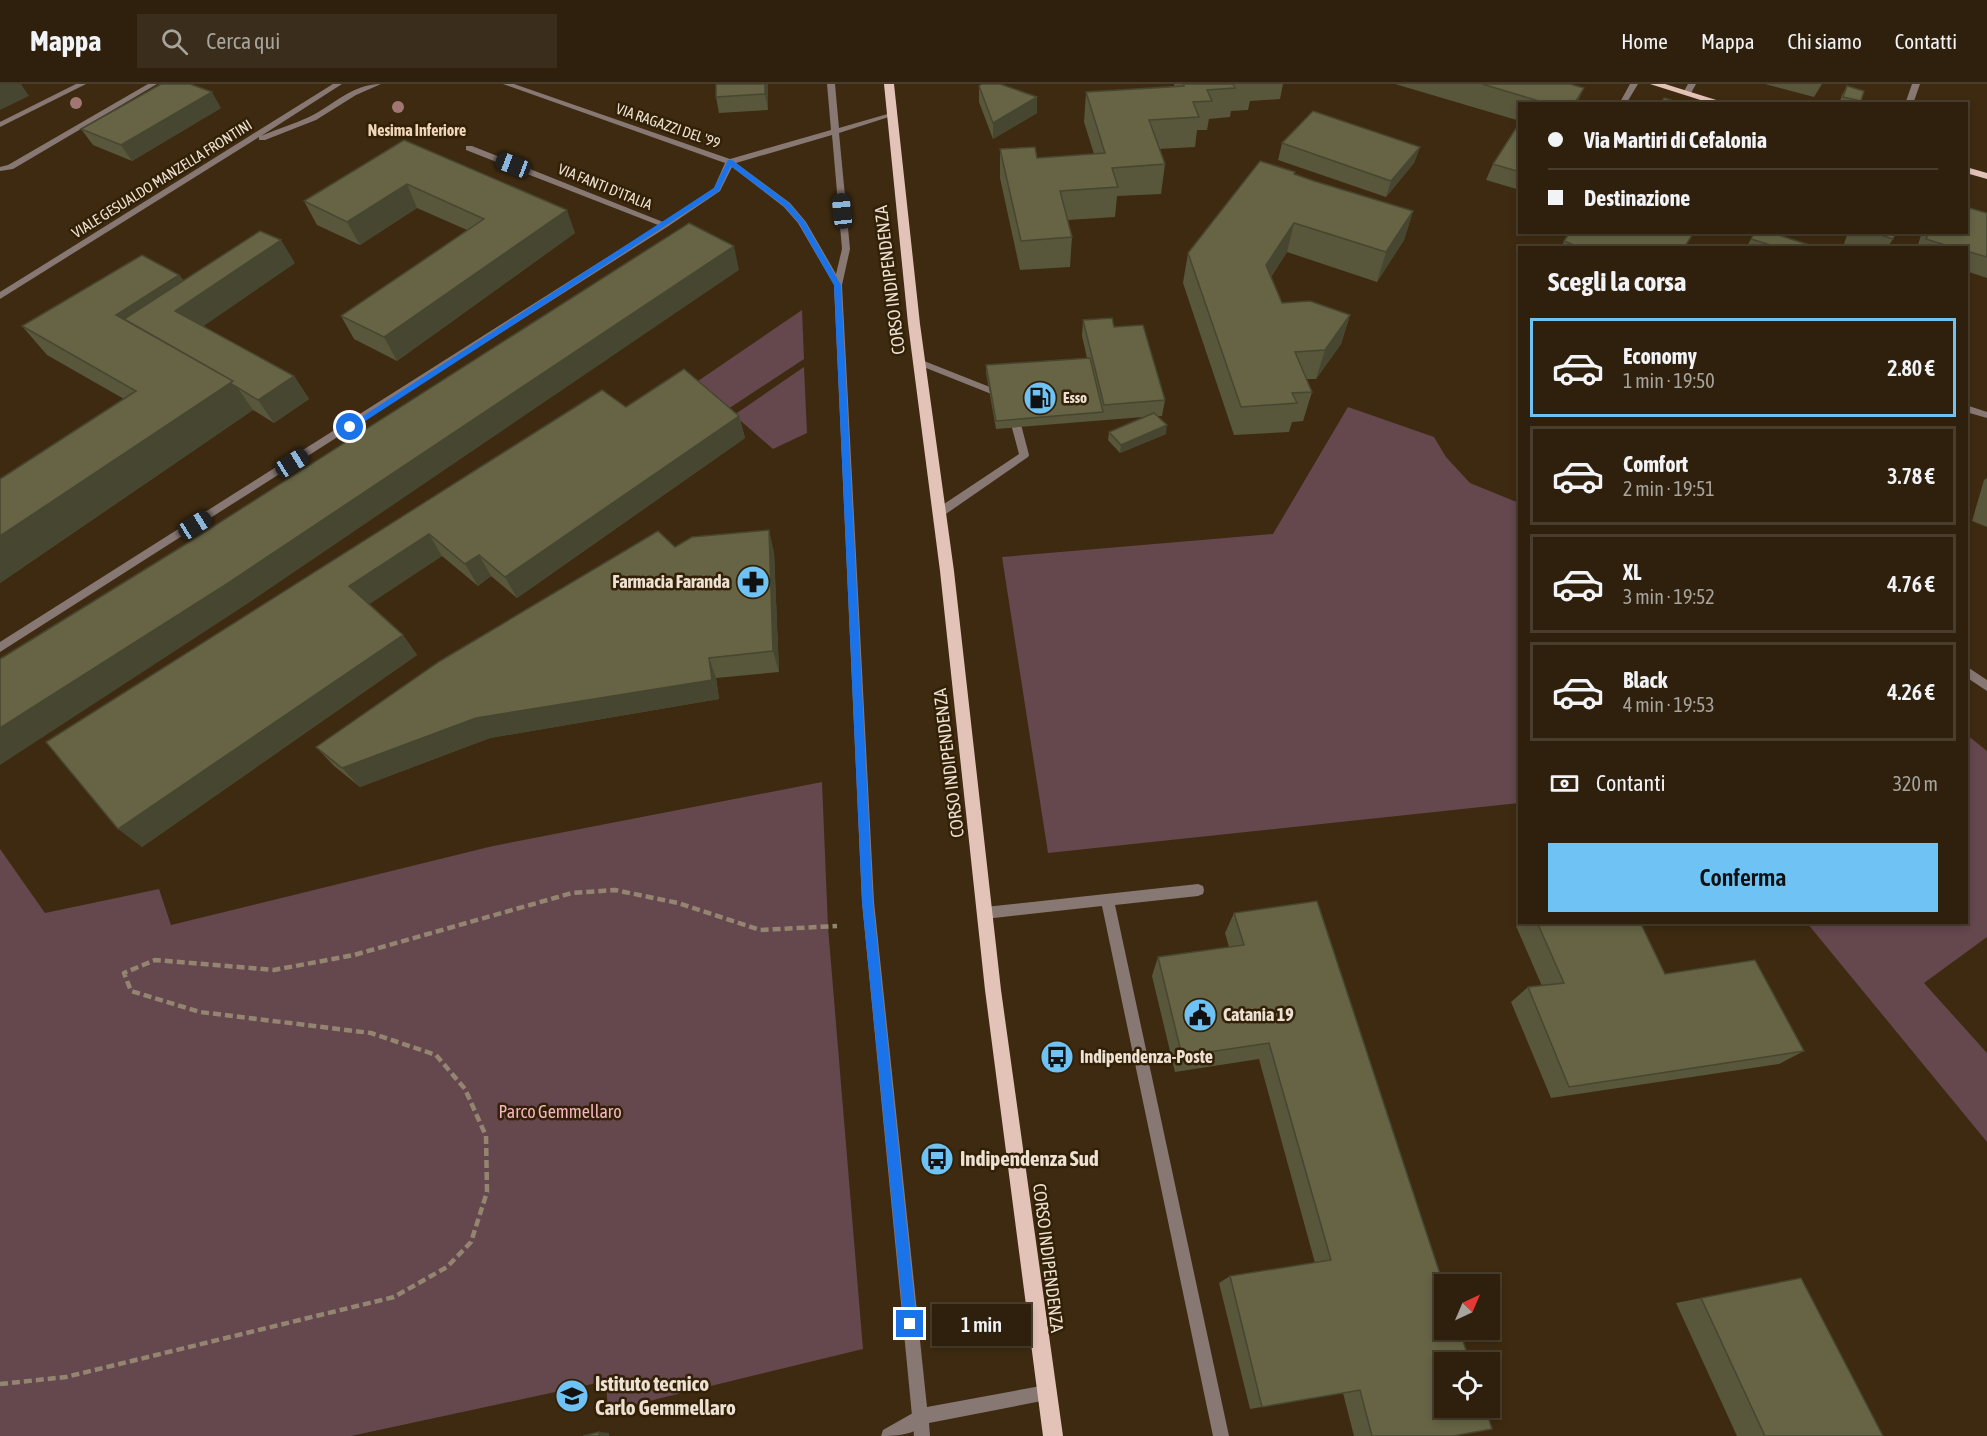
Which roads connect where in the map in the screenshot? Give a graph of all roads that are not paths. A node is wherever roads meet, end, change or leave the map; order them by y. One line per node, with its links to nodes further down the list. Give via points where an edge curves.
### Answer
1 (82, 84): 16 (street)
2 (153, 84): 21 (street, via 10,167)
3 (338, 84): 19 (street, VIALE GESUALDO MANZELLA FRONTINI)
4 (377, 84): 19 (street, via 353,93 312,118)
5 (507, 84): 20 (street, VIA RAGAZZI DEL '99)
6 (831, 84): 17 (street)
7 (890, 84): 15 (main road, CORSO INDIPENDENZA)
8 (1634, 84): 12 (street)
9 (1655, 84): 11 (main road)
10 (1916, 84): 14 (street)
11 (1690, 88): 13 (main road)
12 (1623, 102)
13 (1721, 102)
14 (1910, 102)
15 (891, 115): 17 (street, VIA RAGAZZI DEL '99); 27 (main road, CORSO INDIPENDENZA)
16 (0, 125)
17 (834, 131): 20 (street, VIA RAGAZZI DEL '99); 25 (street, via 846,249)
18 (469, 148): 24 (street, VIA FANTI D'ITALIA)
19 (233, 150): 26 (street, VIALE GESUALDO MANZELLA FRONTINI)
20 (730, 162): 24 (street, via 717,189); 25 (street, via 787,205 802,222)
21 (0, 169)
22 (1968, 171): 23 (main road)
23 (1987, 176)
24 (664, 225): 31 (street)
25 (838, 285): 38 (street, via 870,921)
26 (0, 296)
27 (919, 362): 30 (main road, CORSO INDIPENDENZA); 30 (street, via 1009,397 1024,455)
28 (1968, 409): 29 (street)
29 (1987, 415)
30 (939, 513): 36 (main road, CORSO INDIPENDENZA)
31 (0, 648)
32 (1968, 672): 33 (street)
33 (1987, 686)
34 (1198, 890): 35 (street)
35 (1107, 900): 36 (street); 42 (street)
36 (985, 913): 37 (main road, CORSO INDIPENDENZA)
37 (1046, 1393): 38 (street); 41 (main road, CORSO INDIPENDENZA)
38 (920, 1417): 39 (street); 40 (street)
39 (889, 1436)
40 (922, 1436)
41 (1053, 1436)
42 (1221, 1436)

